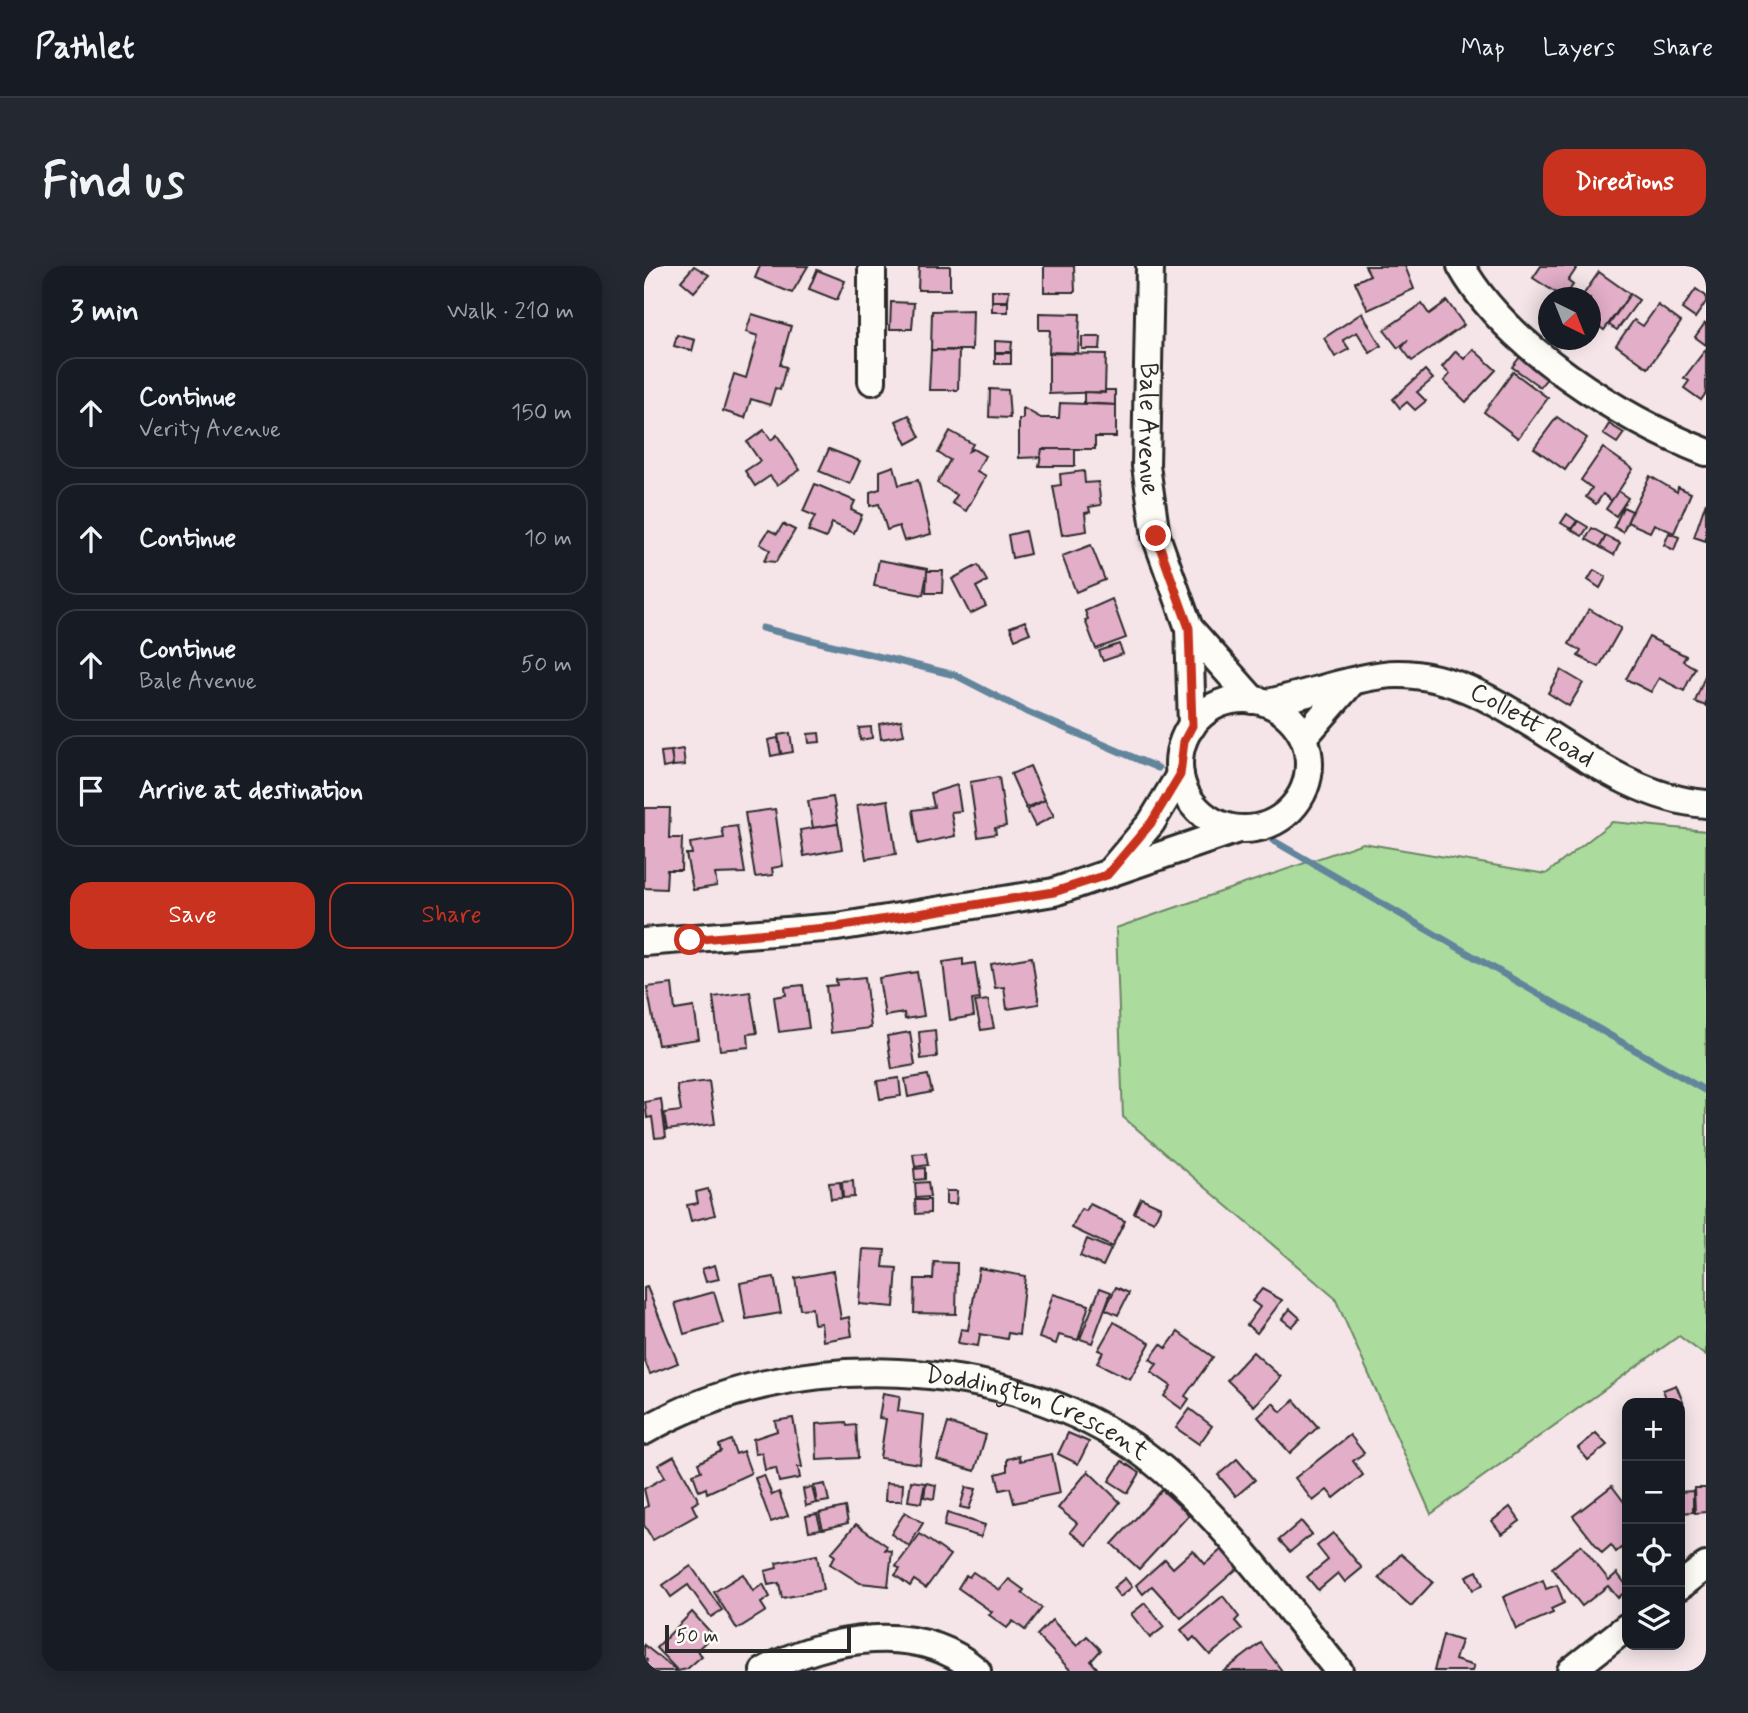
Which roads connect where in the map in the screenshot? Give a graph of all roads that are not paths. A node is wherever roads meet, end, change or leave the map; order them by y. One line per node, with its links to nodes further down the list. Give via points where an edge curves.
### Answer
1 (872, 266): 4 (street)
2 (1150, 266): 6 (street, Bale Avenue, via 1146,466 1150,508)
3 (1461, 266): 5 (street, via 1499,318 1573,379 1631,417)
4 (872, 381)
5 (1706, 452)
6 (1189, 628): 8 (street, Bale Avenue); 9 (street, Bale Avenue)
7 (1350, 684): 8 (street, Collett Road); 10 (street); 12 (street, Collett Road, via 1394,674 1451,682 1615,777 1652,793)
8 (1260, 701): 9 (street, via 1220,704); 10 (street, via 1295,723)
9 (1192, 726): 11 (street, via 1184,741)
10 (1304, 737): 13 (street, via 1309,770 1297,802 1271,823)
11 (1180, 775): 13 (street, via 1194,806 1222,825); 14 (street, via 1151,823)
12 (1706, 804)
13 (1238, 829): 14 (street)
14 (1107, 875): 15 (street, via 1054,892 837,927)
15 (644, 942)
16 (644, 1431): 22 (street, Doddington Crescent, via 677,1411 759,1385 841,1372 916,1374 1036,1398 1090,1421 1146,1456 1240,1549)
17 (1706, 1566): 18 (street)
18 (1685, 1582)
19 (1622, 1631): 23 (street)
20 (764, 1671): 21 (street, via 793,1655 831,1645 889,1639 928,1645)
21 (977, 1671)
22 (1339, 1671)
23 (1571, 1671)

